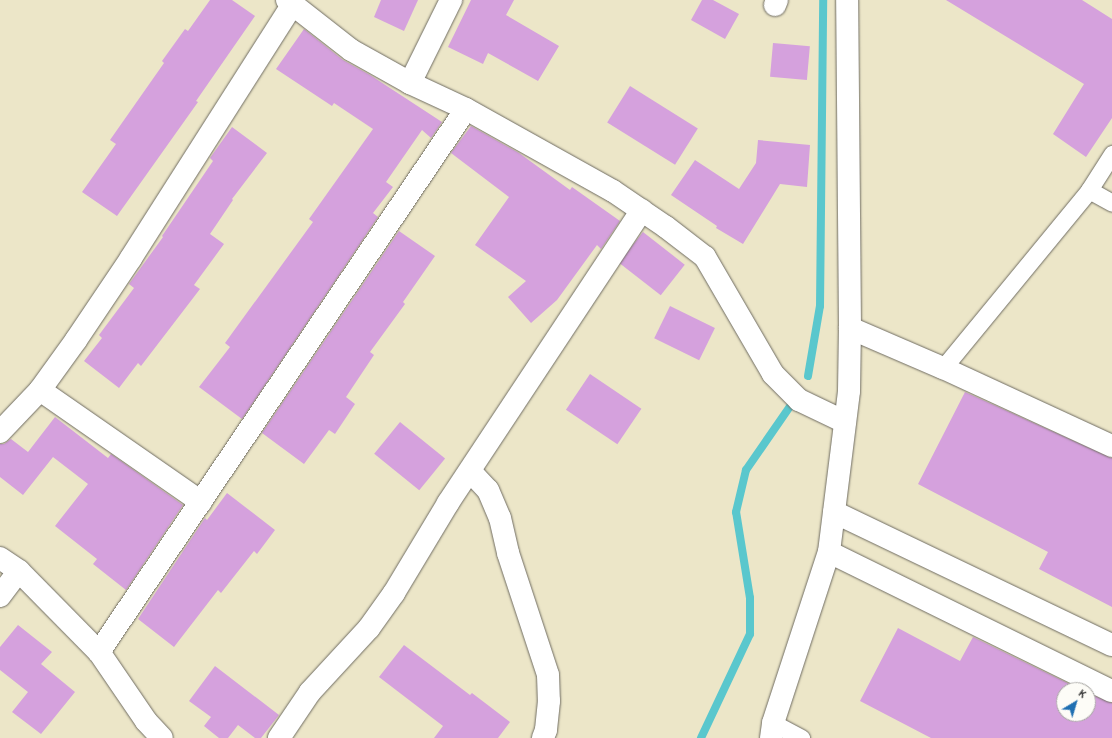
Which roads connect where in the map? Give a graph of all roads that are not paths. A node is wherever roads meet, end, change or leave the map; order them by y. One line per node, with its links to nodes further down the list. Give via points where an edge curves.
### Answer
1 (451, 0): 4 (street)
2 (847, 0): 10 (street)
3 (290, 2): 4 (street, via 351,50); 12 (street, via 131,258)
4 (410, 83): 5 (street)
5 (466, 109): 9 (street, via 613,191); 17 (street)
6 (1112, 154): 7 (lane)
7 (1089, 190): 8 (lane); 11 (lane)
8 (1112, 203)
9 (642, 210): 13 (street, via 705,257 773,374 799,400); 16 (street)
10 (850, 328): 11 (street); 13 (street, via 850,391)
11 (943, 368): 15 (street)
12 (40, 390): 14 (street); 17 (street)
13 (845, 422): 18 (street)
14 (0, 432)
15 (1112, 446)
16 (470, 471): 28 (street, via 422,544 394,593 369,628 310,692); 29 (street, via 488,490 500,518 508,553 548,674 549,701)
17 (201, 502): 24 (street)
18 (834, 512): 19 (street); 23 (street)
19 (829, 552): 25 (street); 26 (street)
20 (0, 558): 21 (street)
21 (19, 571): 22 (street); 24 (street)
22 (0, 596)
23 (1112, 645)
24 (99, 652): 27 (street, via 146,720)
25 (1112, 691)
26 (772, 730): 30 (lane)
27 (162, 738)
28 (279, 738)
29 (543, 738)
30 (801, 738)

